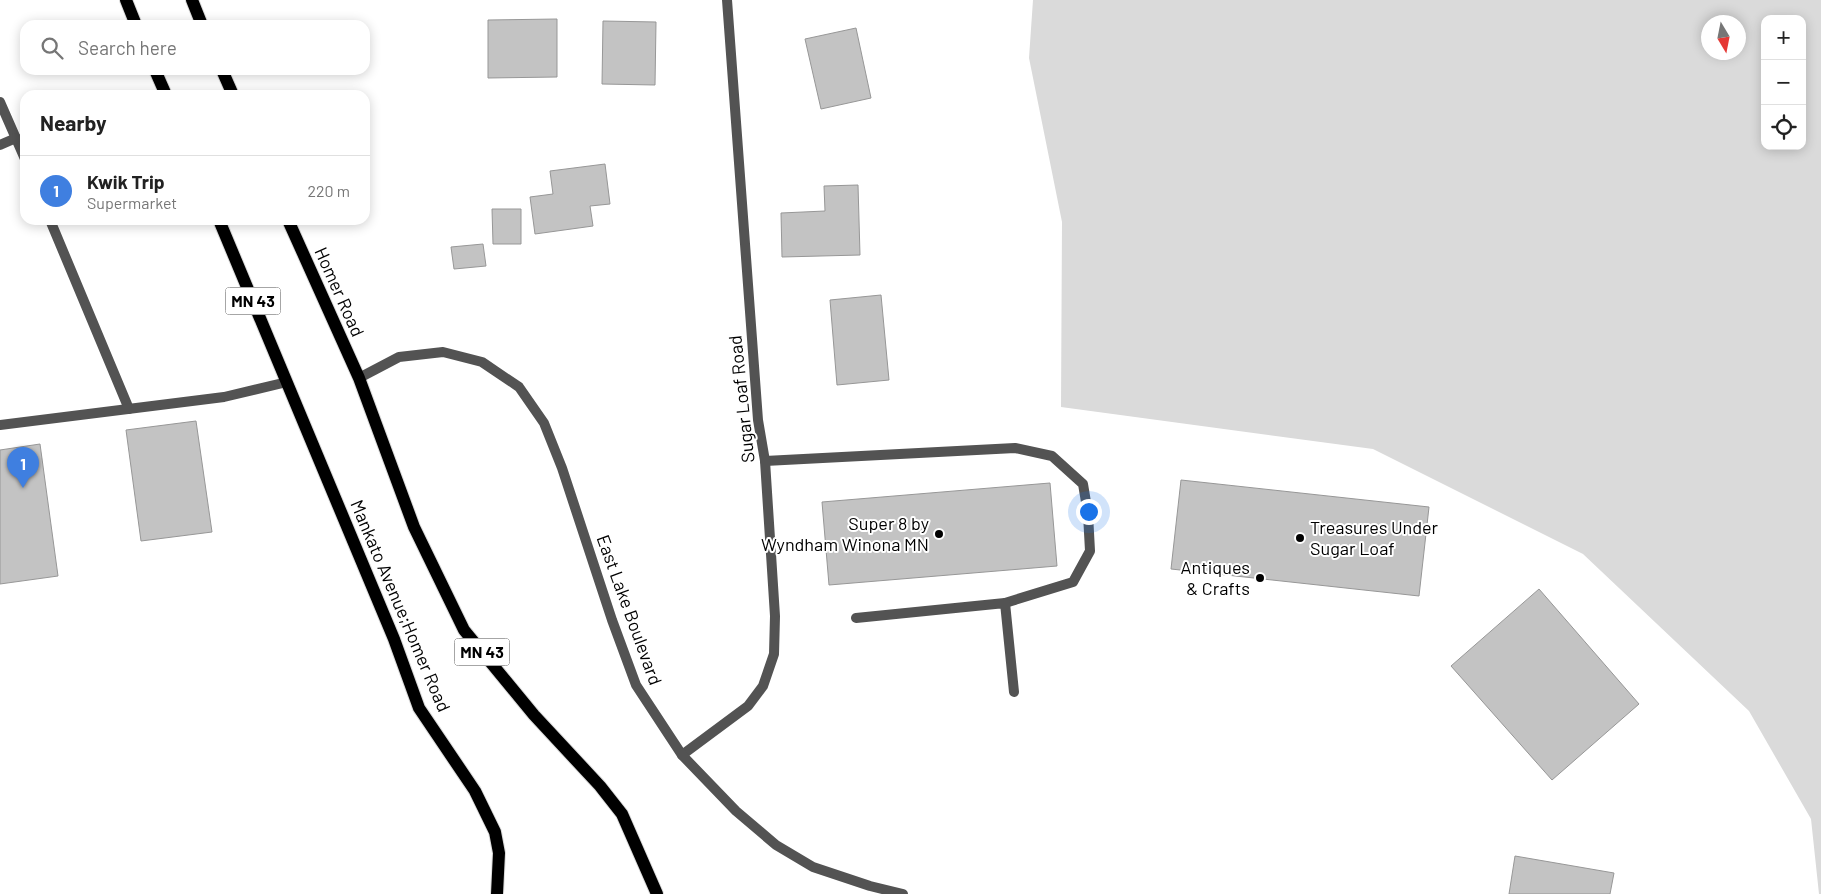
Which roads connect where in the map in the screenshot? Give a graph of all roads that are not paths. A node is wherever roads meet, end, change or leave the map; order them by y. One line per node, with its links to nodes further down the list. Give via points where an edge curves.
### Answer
1 (126, 0): 4 (main road)
2 (192, 0): 5 (main road)
3 (727, 0): 21 (street, Sugar Loaf Road, via 758,420)
4 (134, 20)
5 (200, 20)
6 (157, 75): 8 (main road)
7 (224, 75): 9 (main road)
8 (164, 90)
9 (231, 90)
10 (0, 102): 11 (street)
11 (16, 138): 12 (street); 13 (street)
12 (0, 145)
13 (20, 147)
14 (52, 225): 19 (street)
15 (221, 225): 18 (main road, MN 43)
16 (290, 225): 17 (main road, Homer Road / MN 43)
17 (359, 378): 25 (street, East Lake Boulevard, via 400,357 443,352 482,362 519,387 544,422 636,685); 27 (main road, MN 43, via 414,526 464,630 622,814)
18 (287, 382): 19 (street, via 224,397); 26 (main road, Mankato Avenue;Homer Road / MN 43, via 420,708 474,791 496,832 500,852)
19 (129, 409): 20 (street)
20 (0, 425)
21 (765, 461): 22 (street, via 1015,448 1052,456 1082,484 1090,551 1073,582); 25 (street, Sugar Loaf Road, via 774,654 763,686 748,706)
22 (1005, 603): 23 (street); 24 (street)
23 (856, 618)
24 (1014, 692)
25 (682, 755): 28 (street, East Lake Boulevard, via 736,811 776,845 813,867)
26 (498, 894)
27 (658, 894)
28 (903, 894)

